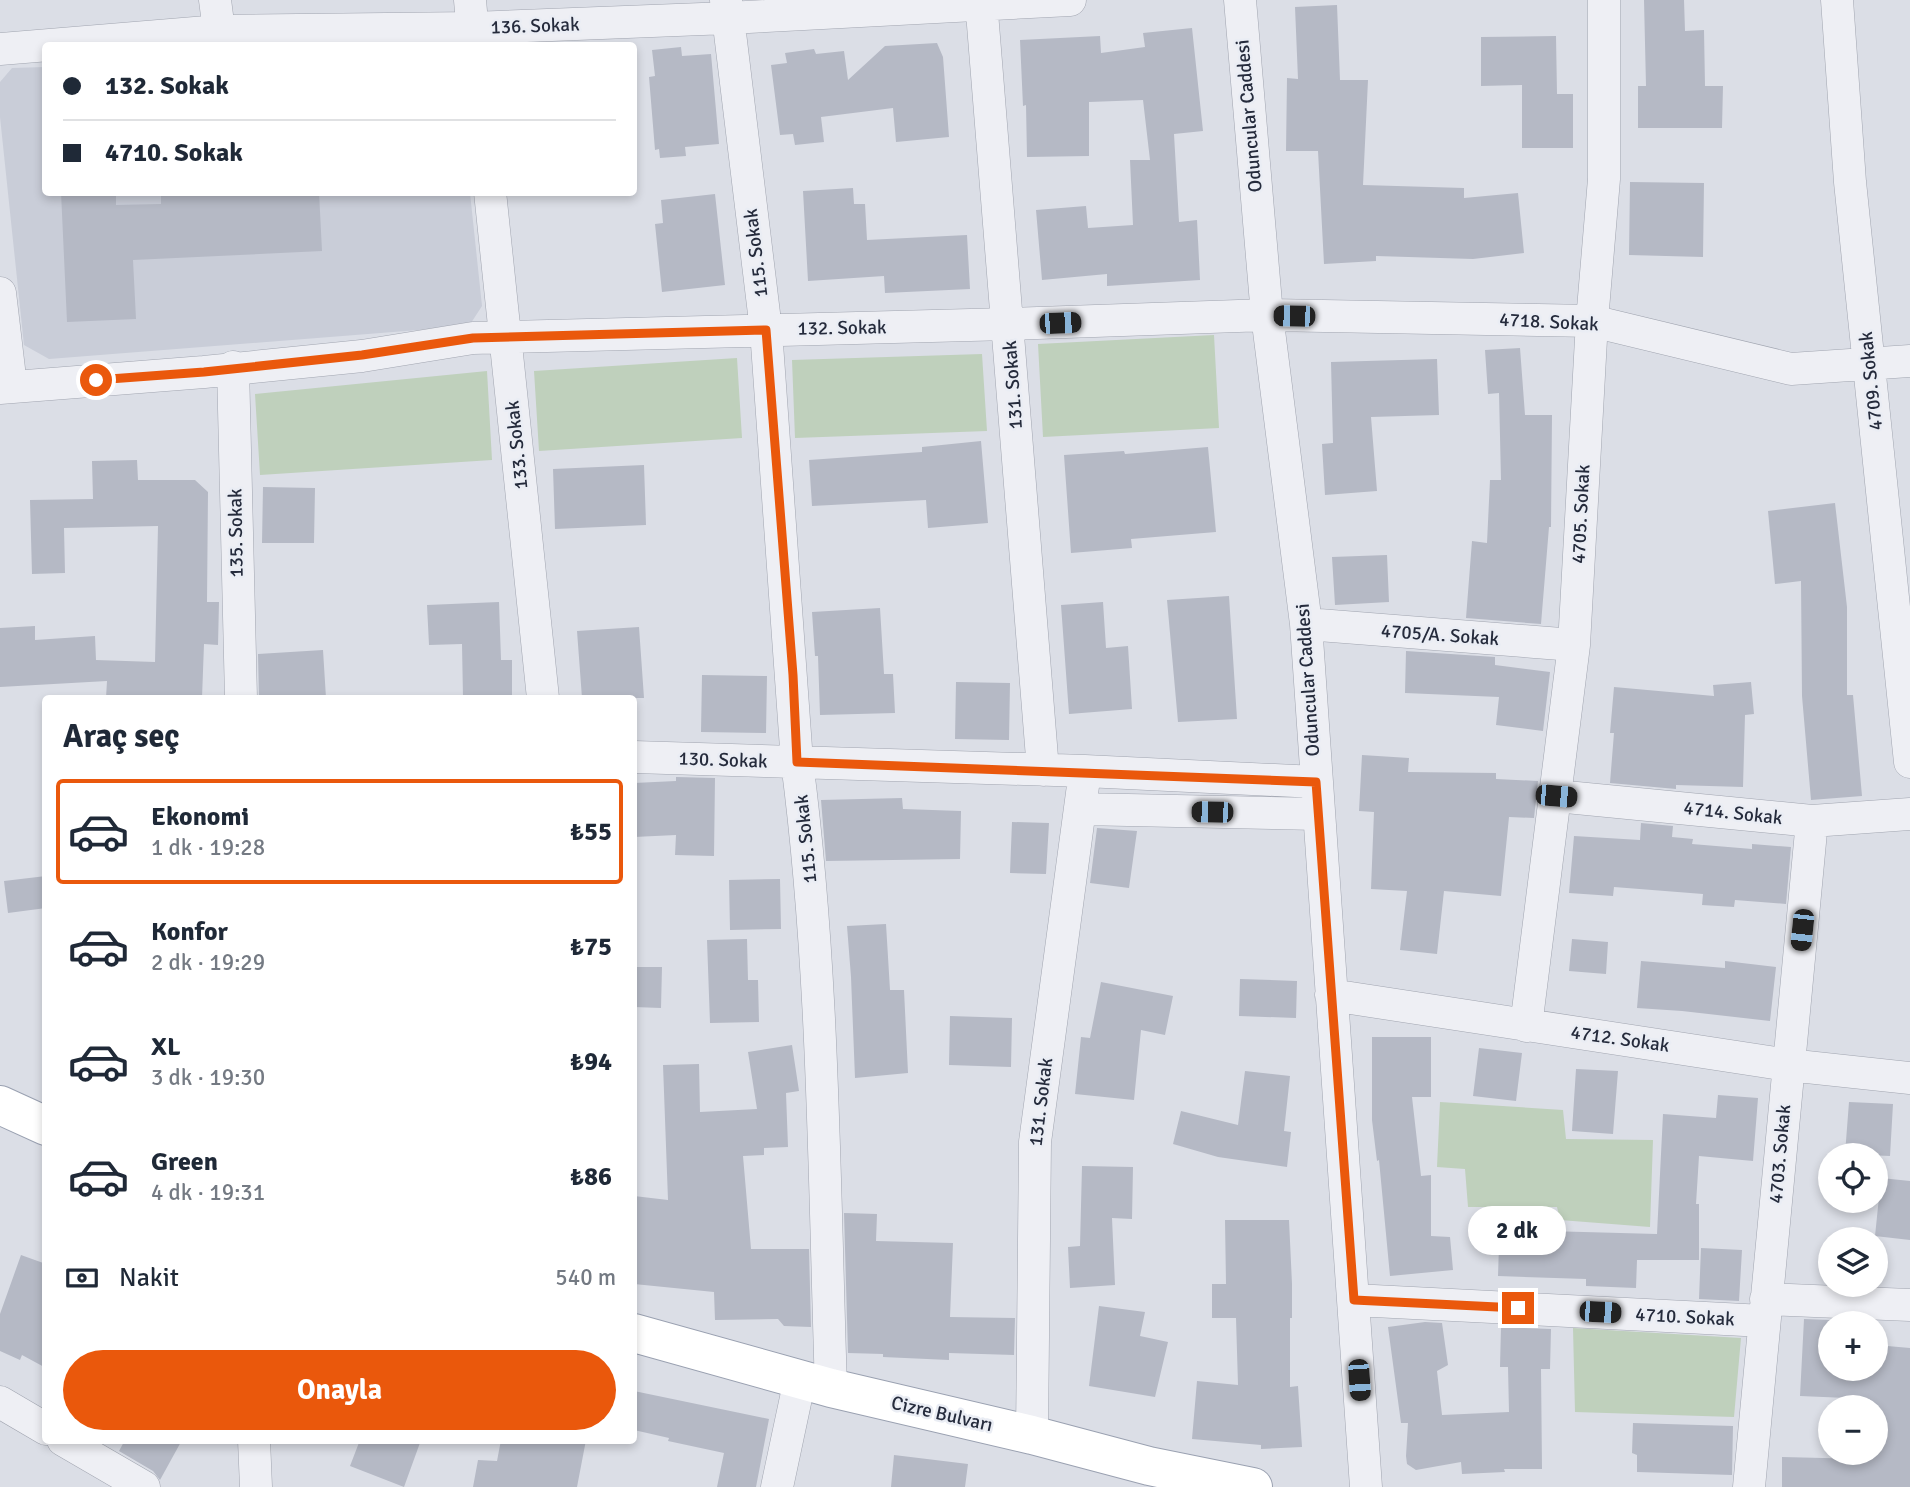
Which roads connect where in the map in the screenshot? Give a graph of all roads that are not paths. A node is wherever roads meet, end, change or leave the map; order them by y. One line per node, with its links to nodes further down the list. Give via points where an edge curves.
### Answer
1 (215, 0): 9 (street)
2 (1070, 0): 6 (street, 136. Sokak)
3 (1240, 0): 15 (street, Oduncular Caddesi)
4 (1604, 0): 16 (street, 4705. Sokak, via 1604,179)
5 (1837, 0): 21 (street, 4709. Sokak)
6 (981, 3): 7 (street, 136. Sokak); 17 (street, 131. Sokak)
7 (727, 9): 8 (street, 136. Sokak); 18 (street, 115. Sokak)
8 (472, 25): 9 (street, 136. Sokak)
9 (219, 31): 10 (street, 136. Sokak)
10 (85, 42)
11 (42, 46): 12 (street, 136. Sokak)
12 (0, 49)
13 (490, 196): 19 (street, 133. Sokak)
14 (0, 293): 23 (street)
15 (1267, 315): 16 (street, 4718. Sokak); 17 (street, 132. Sokak); 25 (street, Oduncular Caddesi)
16 (1592, 321): 21 (street, 4718. Sokak, via 1791,369); 26 (street, 4705. Sokak)
17 (1008, 324): 18 (street, 132. Sokak); 32 (street, 131. Sokak)
18 (766, 330): 19 (street, 132. Sokak); 30 (street, 115. Sokak)
19 (506, 336): 22 (street, 132. Sokak); 28 (street, 133. Sokak)
20 (1910, 361): 21 (street, 4718. Sokak)
21 (1869, 365): 24 (street, 4709. Sokak)
22 (233, 367): 23 (street, 132. Sokak); 27 (street, 135. Sokak)
23 (5, 387)
24 (1900, 566): 31 (street, 4709. Sokak)
25 (1306, 625): 26 (street, 4705/A. Sokak); 34 (street, Oduncular Caddesi)
26 (1574, 645): 35 (street, 4705. Sokak)
27 (241, 695)
28 (543, 695)
29 (637, 757): 30 (street, 130. Sokak)
30 (797, 762): 32 (street, 130. Sokak); 50 (street, 115. Sokak, via 815,951)
31 (1910, 762)
32 (1043, 770): 33 (street, 130. Sokak)
33 (1085, 771): 34 (street, 130. Sokak); 36 (street, 131. Sokak)
34 (1316, 782): 37 (street, Oduncular Caddesi)
35 (1556, 796): 39 (street, 4714. Sokak); 41 (street, 4705. Sokak)
36 (1080, 809): 37 (street); 53 (street, 131. Sokak, via 1035,1142)
37 (1318, 814): 40 (street, Oduncular Caddesi)
38 (1910, 814): 39 (street, 4714. Sokak)
39 (1812, 821): 42 (street, 4703. Sokak)
40 (1331, 995): 41 (street, 4712. Sokak); 46 (street, Oduncular Caddesi)
41 (1526, 1026): 42 (street, 4712. Sokak)
42 (1788, 1065): 43 (street, 4712. Sokak); 48 (street, 4703. Sokak)
43 (1910, 1078)
44 (2, 1100): 45 (main road)
45 (42, 1124)
46 (1354, 1300): 48 (street, 4710. Sokak); 60 (street, Oduncular Caddesi)
47 (1910, 1305): 48 (street, 4710. Sokak)
48 (1765, 1310): 61 (street, 4703. Sokak)
49 (637, 1334): 50 (main road, Cizre Bulvarı)
50 (816, 1384): 53 (main road, Cizre Bulvarı); 58 (street, 115. Sokak)
51 (0, 1402): 52 (street)
52 (42, 1427)
53 (1032, 1435): 59 (main road, Cizre Bulvarı)
54 (70, 1444): 56 (street)
55 (254, 1444): 57 (street)
56 (144, 1487)
57 (256, 1487)
58 (777, 1487)
59 (1253, 1487)
60 (1366, 1487)
61 (1749, 1487)

